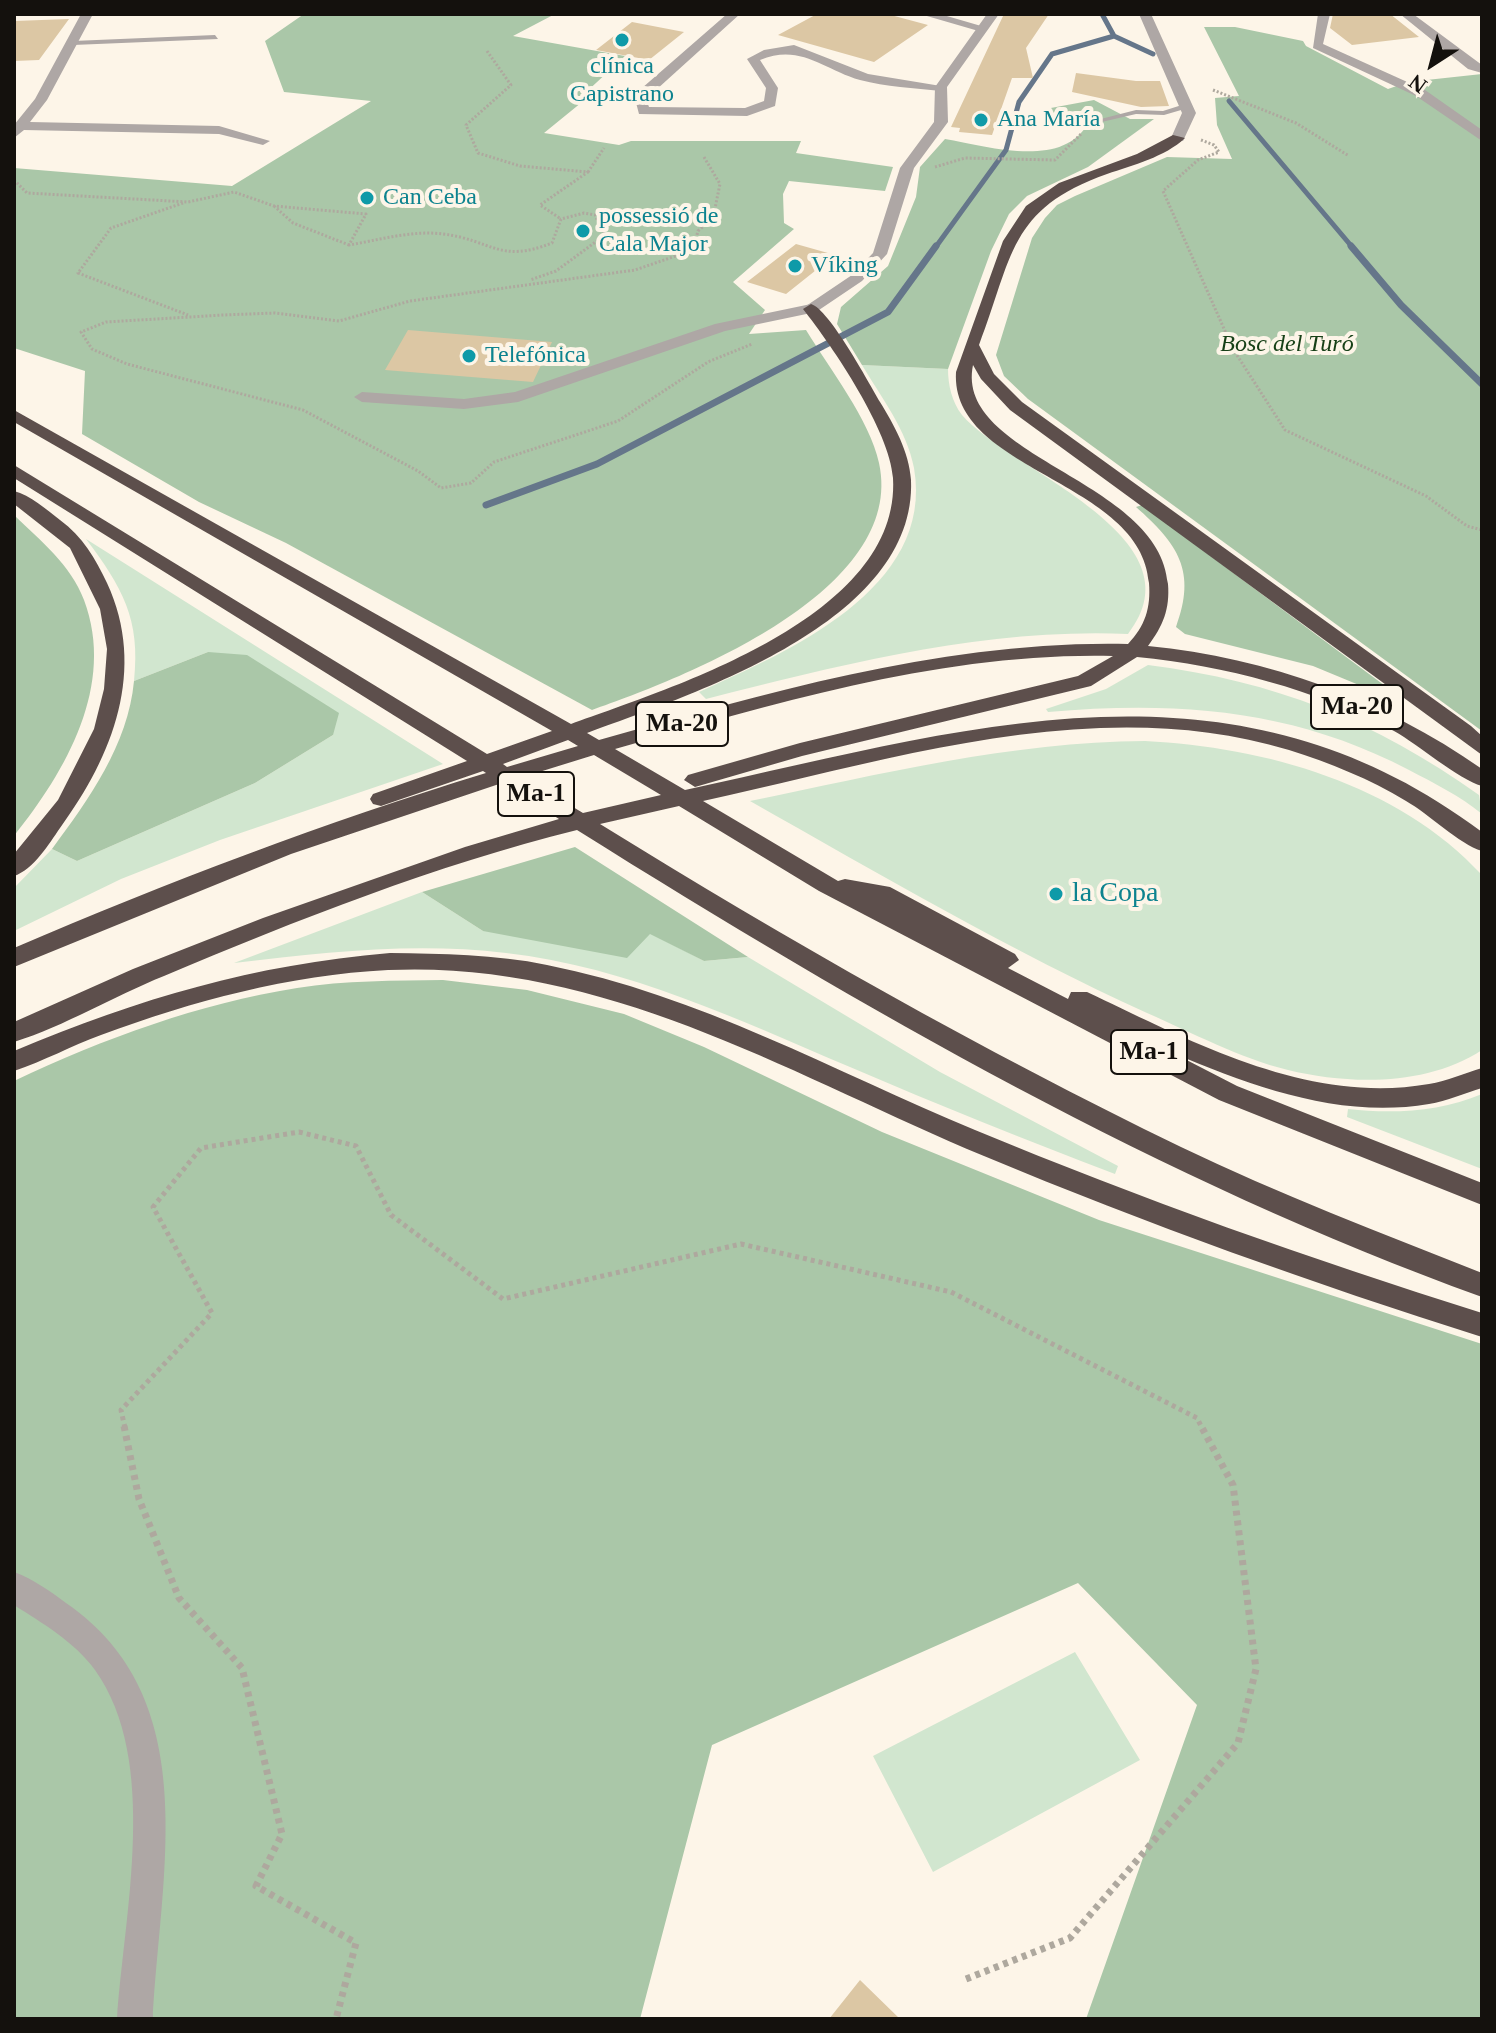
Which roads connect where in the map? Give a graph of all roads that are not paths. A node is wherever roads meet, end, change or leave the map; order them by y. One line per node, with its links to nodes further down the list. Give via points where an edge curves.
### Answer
1 (87, 14): 10 (street)
2 (734, 14): 12 (street, via 639,98 644,111 747,112 770,103 772,88 753,59 788,50 809,51 853,73)
3 (926, 14): 8 (street)
4 (993, 14): 8 (street)
5 (1145, 14): 13 (street)
6 (1324, 14): 16 (street, via 1317,45 1401,83)
7 (1406, 14): 11 (street)
8 (982, 28): 12 (street)
9 (215, 37): 10 (lane)
10 (73, 43): 15 (street)
11 (1482, 69)
12 (941, 87): 19 (street, via 941,122 907,168 880,254 857,278)
13 (1185, 106): 14 (lane); 17 (street, via 1189,119)
14 (1093, 122)
15 (17, 130): 18 (street, via 219,130)
16 (1482, 137)
17 (1178, 138): 20 (highway, via 1066,185 1030,210 1012,239)
18 (263, 141)
19 (811, 309): 21 (street, via 721,327 518,397 464,404); 28 (highway, via 886,428 902,478 891,535 849,594 806,627 714,674 639,708 349,810)
20 (973, 348): 25 (highway, via 987,376 1016,406); 27 (highway, via 963,388 982,420 1106,505 1145,544 1161,592 1146,636 1119,662 1084,681 800,750 596,808)
21 (362, 397)
22 (14, 415): 31 (highway, Ma-1)
23 (14, 470): 37 (highway, Ma-1, via 675,881 915,1023 1092,1116 1303,1213)
24 (14, 496): 30 (highway, via 74,541 108,601 118,644 110,710 88,766 54,821)
25 (1482, 748)
26 (1482, 779): 28 (highway, Ma-20, via 1416,735 1353,704 1288,681 1220,662 1151,652 1063,649 940,663 720,713 558,758)
27 (546, 830): 29 (highway, Ma-20, via 981,735 1123,721 1241,732 1313,751 1403,789); 33 (highway, Ma-20, via 170,961)
28 (310, 839): 32 (highway, Ma-20, via 192,882)
29 (1482, 843)
30 (14, 868)
31 (827, 885): 35 (highway, via 882,893 1184,1048 1282,1083 1330,1097 1374,1099 1439,1093); 36 (highway, Ma-1, via 1228,1093)
32 (14, 958)
33 (14, 1033)
34 (14, 1061): 38 (highway, via 151,1006 286,971 417,961 551,974 626,993 699,1021 956,1133 1209,1233)
35 (1482, 1078)
36 (1482, 1194)
37 (1482, 1285)
38 (1482, 1325)
39 (14, 1587): 40 (street, via 67,1620 107,1659 141,1728 147,1821)
40 (135, 2019)

